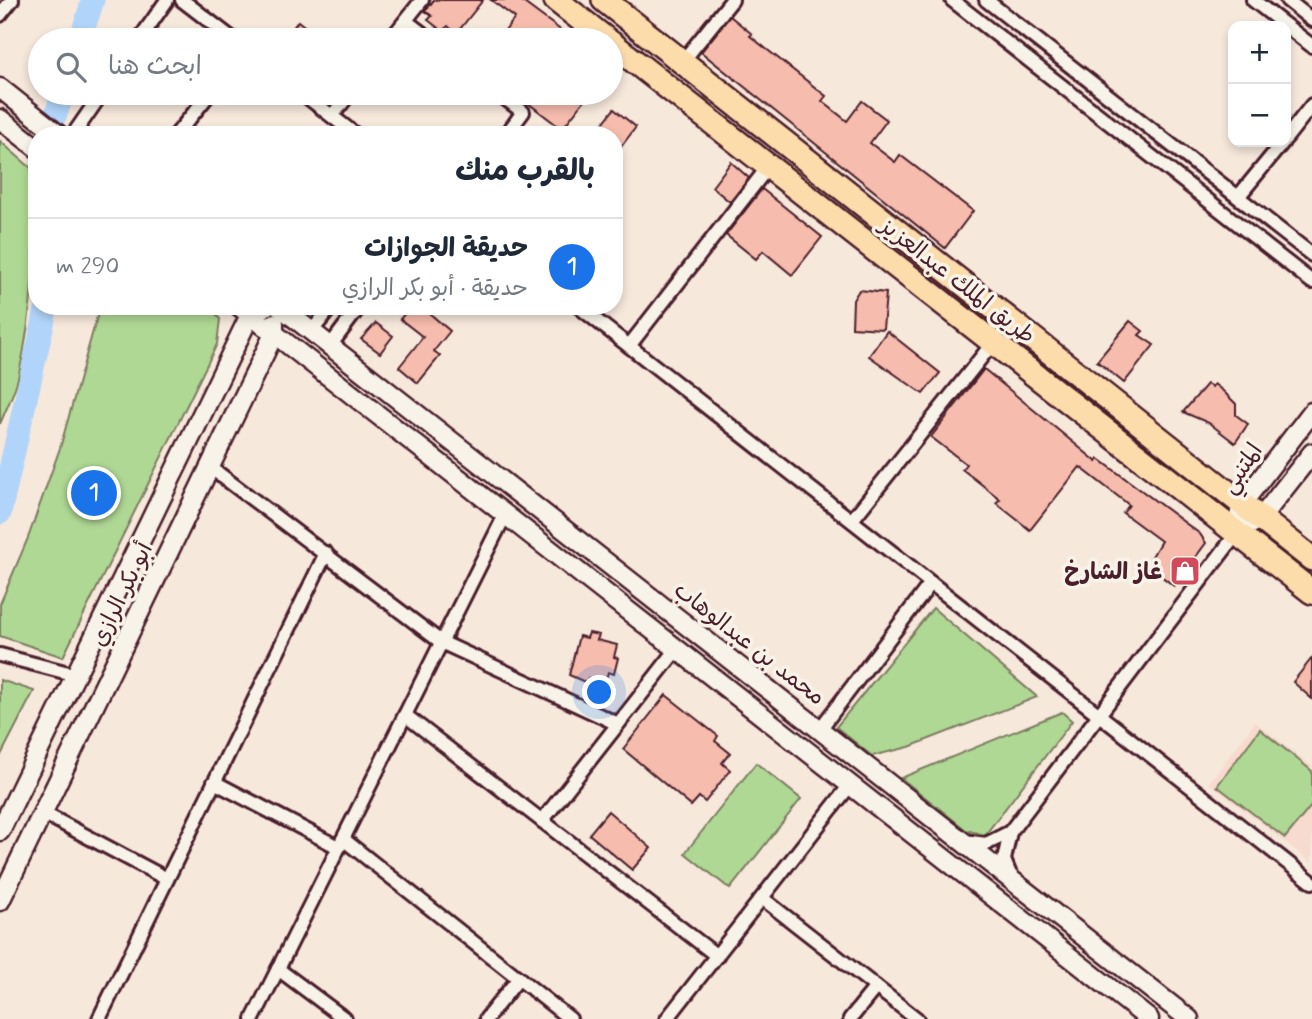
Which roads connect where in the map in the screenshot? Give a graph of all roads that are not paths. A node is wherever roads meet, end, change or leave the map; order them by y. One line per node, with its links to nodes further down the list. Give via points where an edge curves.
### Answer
1 (12, 0): 12 (street)
2 (167, 0): 15 (street)
3 (182, 0): 16 (street)
4 (422, 0): 14 (street)
5 (556, 0): 19 (highway, طريق الملك عبدالعزيز)
6 (604, 0): 22 (highway, طريق الملك عبدالعزيز)
7 (732, 0): 22 (street)
8 (952, 0): 43 (street)
9 (986, 0): 41 (street)
10 (1254, 0): 20 (street)
11 (1287, 0): 13 (street)
12 (0, 15)
13 (1312, 20)
14 (406, 21): 17 (street); 18 (street)
15 (147, 28)
16 (218, 28)
17 (400, 28)
18 (415, 28)
19 (591, 28)
20 (1312, 46)
21 (623, 53): 40 (highway, طريق الملك عبدالعزيز)
22 (683, 61): 59 (highway, طريق الملك عبدالعزيز)
23 (0, 89): 32 (street)
24 (93, 105): 33 (street)
25 (200, 105): 34 (street)
26 (318, 105): 30 (street)
27 (340, 105): 30 (street)
28 (514, 105): 36 (street, via 523,112)
29 (1312, 105): 37 (street)
30 (332, 116): 35 (street)
31 (0, 119): 38 (street)
32 (47, 126)
33 (78, 126)
34 (183, 126)
35 (345, 126)
36 (513, 126)
37 (1291, 131)
38 (28, 141)
39 (1278, 147): 41 (street)
40 (768, 167): 53 (highway, طريق الملك عبدالعزيز); 55 (street)
41 (1238, 197): 42 (street)
42 (1312, 255)
43 (1312, 282)
44 (249, 315): 71 (street, أبو بكر الرازي)
45 (257, 315): 52 (street)
46 (275, 315): 52 (street, أبو بكر الرازي)
47 (288, 315): 51 (street, محمد بن عبدالوهاب)
48 (325, 315): 51 (street)
49 (353, 315): 54 (street)
50 (589, 315): 55 (street)
51 (312, 332): 54 (street, محمد بن عبدالوهاب)
52 (274, 334): 58 (street, أبو بكر الرازي); 60 (street)
53 (992, 344): 62 (street); 63 (highway, طريق الملك عبدالعزيز)
54 (330, 346): 75 (street, محمد بن عبدالوهاب)
55 (629, 346): 62 (street)
56 (1312, 412): 59 (street, المتنبي)
57 (1312, 453): 61 (street, المتنبي)
58 (210, 467): 64 (street); 78 (street, أبو بكر الرازي)
59 (1241, 505): 61 (highway, طريق الملك عبدالعزيز); 63 (street, المتنبي)
60 (505, 514): 68 (street); 69 (street)
61 (1261, 518): 63 (street, المتنبي); 65 (highway, طريق الملك عبدالعزيز)
62 (852, 520): 66 (street)
63 (1237, 533): 67 (highway, طريق الملك عبدالعزيز); 73 (street)
64 (326, 553): 68 (street); 76 (street)
65 (1312, 559)
66 (931, 583): 73 (street); 75 (street)
67 (1312, 592)
68 (441, 642): 72 (street); 74 (street)
69 (677, 649): 74 (street); 77 (street)
70 (0, 655): 71 (street)
71 (76, 675): 80 (street, أبو بكر الرازي)
72 (405, 715): 79 (street); 83 (street)
73 (1099, 715): 81 (street); 86 (street)
74 (618, 724): 79 (street)
75 (820, 729): 82 (street, محمد بن عبدالوهاب)
76 (214, 782): 83 (street); 84 (street)
77 (850, 785): 87 (street); 101 (street)
78 (43, 813): 84 (street); 88 (street, أبو بكر الرازي)
79 (542, 821): 89 (street)
80 (0, 831)
81 (1010, 832): 82 (street, via 986,844); 85 (street, via 1004,860)
82 (964, 841): 85 (street, محمد بن عبدالوهاب)
83 (340, 844): 90 (street); 91 (street)
84 (167, 879): 93 (street)
85 (1013, 880): 102 (street, محمد بن عبدالوهاب)
86 (1312, 882)
87 (762, 898): 89 (street); 92 (street)
88 (0, 901)
89 (717, 956): 98 (street)
90 (278, 969): 94 (street); 95 (street)
91 (519, 978): 96 (street); 97 (street)
92 (876, 987): 99 (street); 100 (street)
93 (99, 1019)
94 (253, 1019)
95 (345, 1019)
96 (486, 1019)
97 (570, 1019)
98 (667, 1019)
99 (850, 1019)
100 (917, 1019)
101 (1149, 1019)
102 (1189, 1019)

